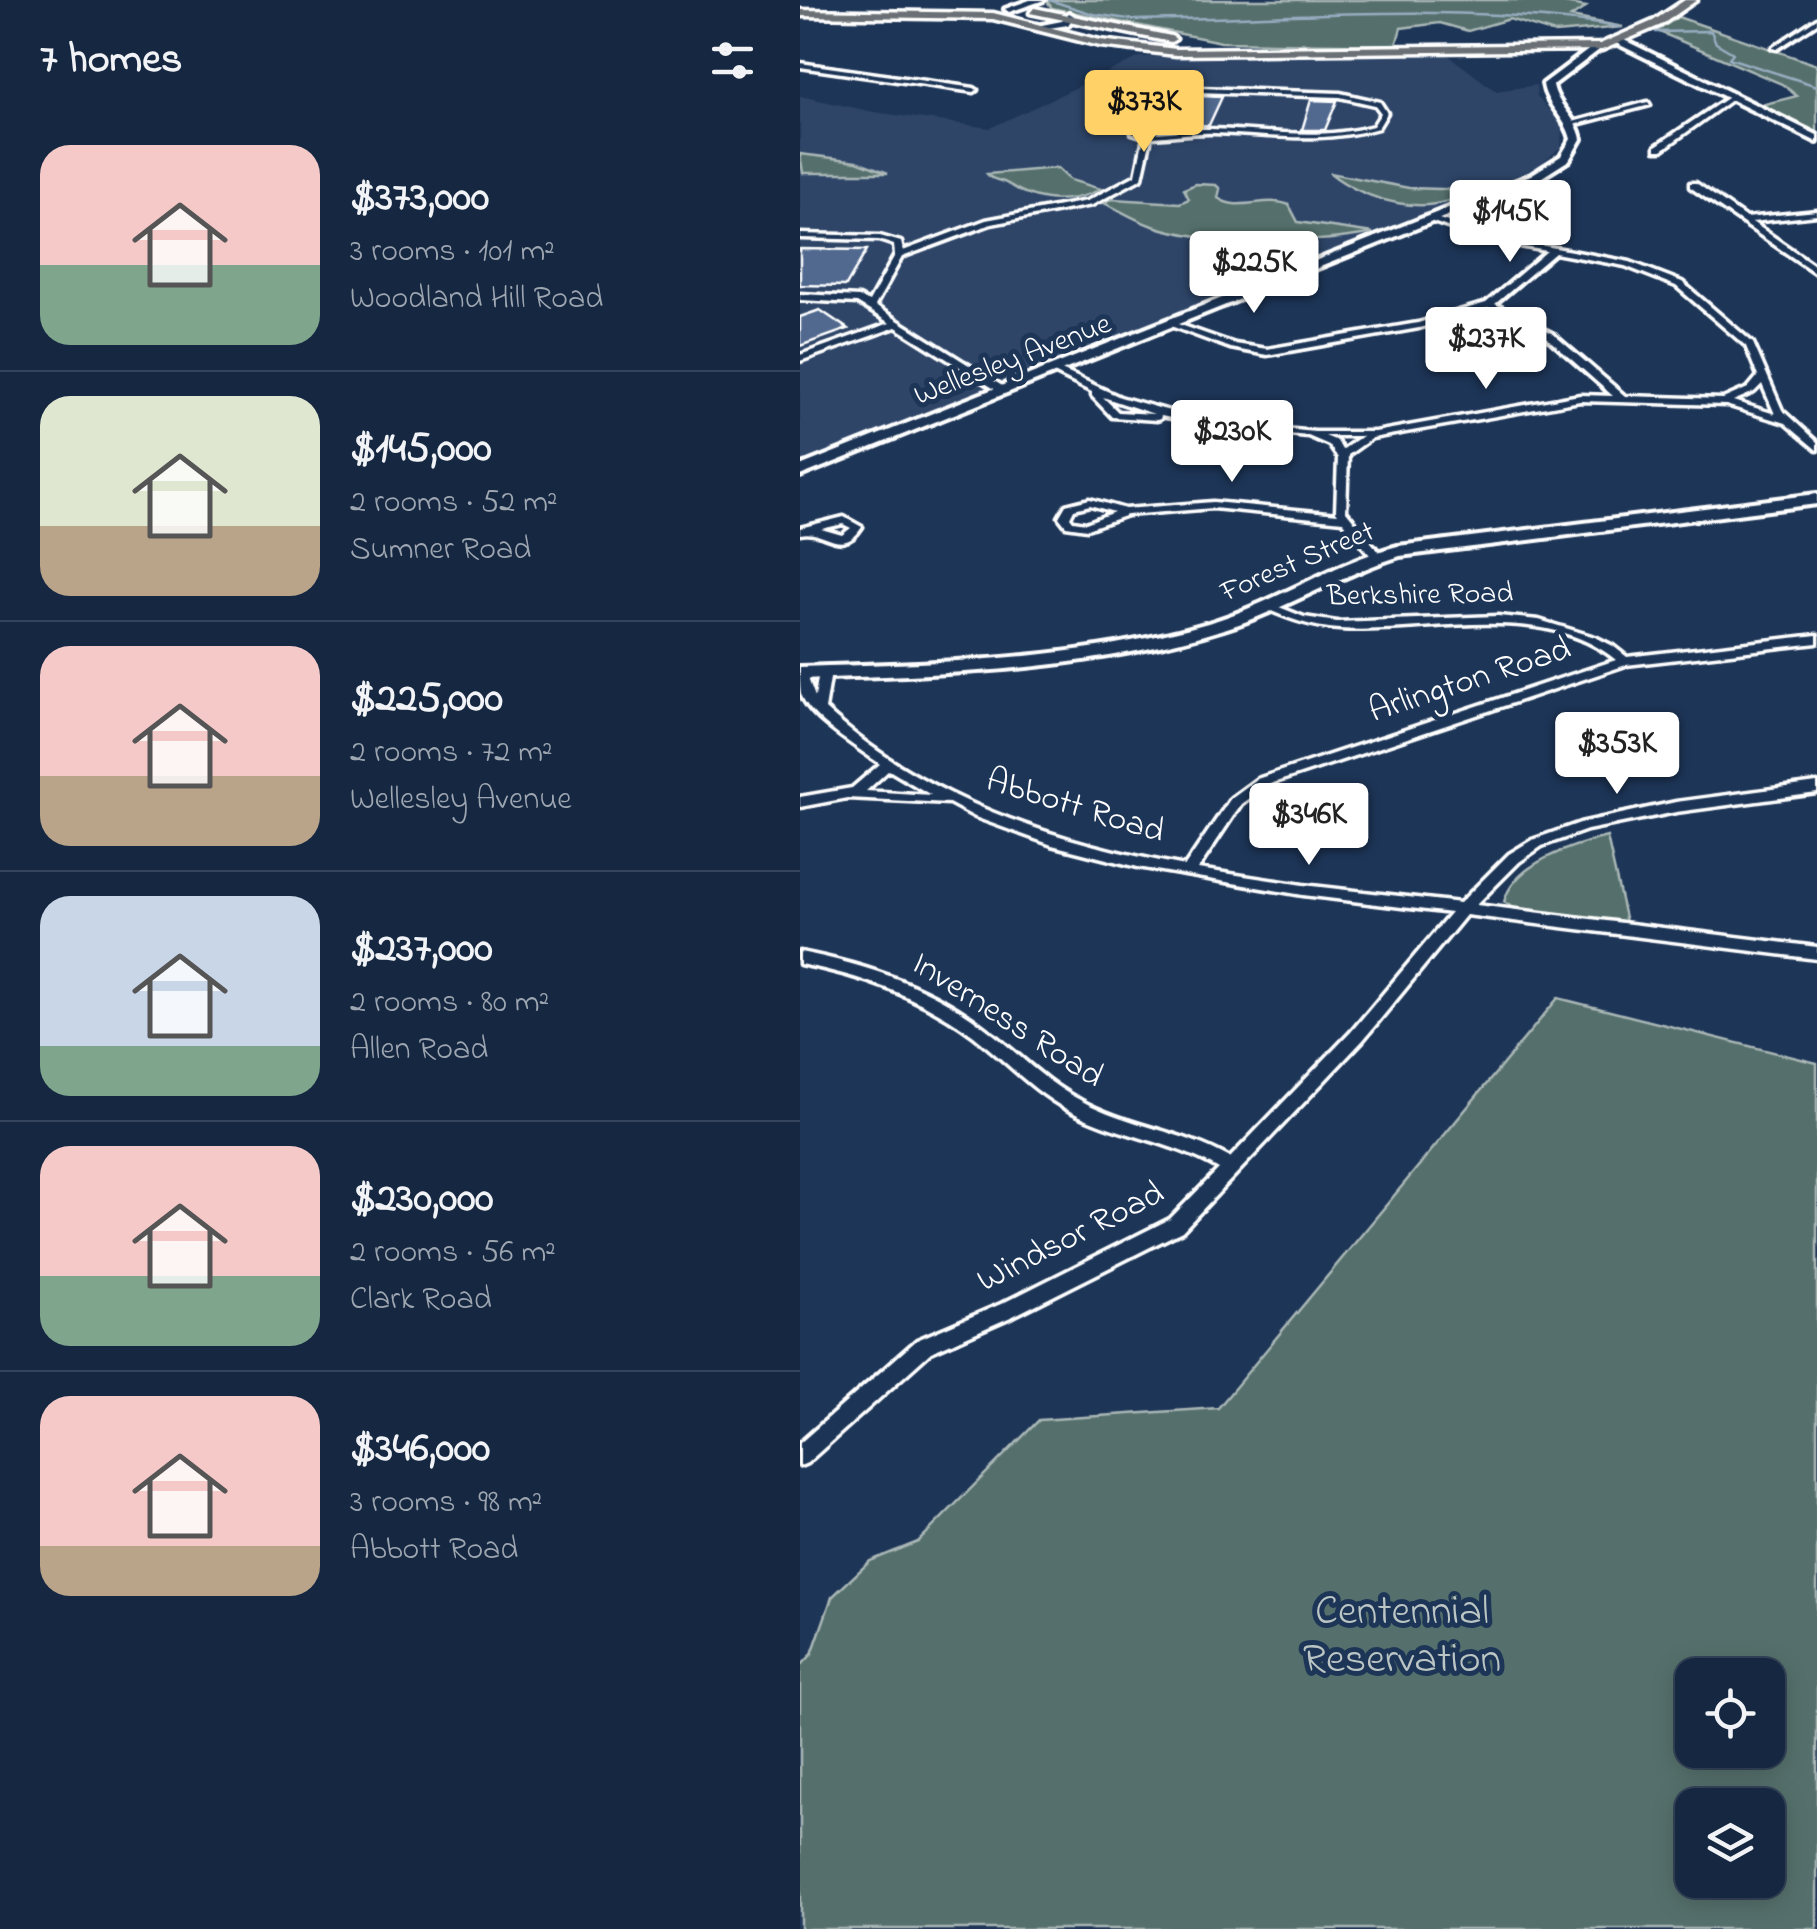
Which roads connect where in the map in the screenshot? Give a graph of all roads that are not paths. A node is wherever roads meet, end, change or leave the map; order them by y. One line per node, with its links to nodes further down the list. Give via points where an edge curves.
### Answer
1 (1692, 0): 9 (main road)
2 (1039, 1): 3 (main road); 5 (main road)
3 (1002, 11): 4 (main road); 5 (main road); 8 (main road)
4 (800, 13)
5 (1055, 13): 6 (main road)
6 (1068, 16): 8 (main road, via 1063,24); 14 (main road, via 1199,43)
7 (1817, 20): 13 (street)
8 (1042, 26): 14 (main road, via 1161,52)
9 (1642, 28): 11 (main road); 11 (main road, via 1604,32)
10 (1572, 40): 12 (main road); 14 (main road); 16 (main road)
11 (1620, 40): 12 (main road); 15 (main road)
12 (1600, 47): 15 (main road); 16 (main road)
13 (1775, 48)
14 (1320, 50)
15 (1639, 52): 19 (main road)
16 (1582, 60): 21 (main road, via 1547,86 1550,99)
17 (800, 65): 18 (street)
18 (974, 90)
19 (1732, 97): 23 (main road); 24 (street)
20 (1648, 104): 21 (street)
21 (1573, 123): 27 (main road, Wellesley Avenue, via 1576,142 1560,162)
22 (1148, 137): 22 (street, via 1189,131 1350,134 1382,122 1384,108 1340,94 1182,91 1149,103 1136,132); 31 (street, via 1139,176 1089,203 990,222)
23 (1817, 139)
24 (1660, 148)
25 (1693, 186): 28 (street)
26 (1817, 213): 28 (street)
27 (1436, 220): 30 (street, via 1478,236); 37 (main road, Wellesley Avenue)
28 (1744, 221): 32 (street)
29 (800, 236): 31 (street, via 880,238 898,244)
30 (1554, 249): 34 (street); 40 (street, via 1635,266 1679,284 1746,340)
31 (899, 255): 35 (street)
32 (1817, 271)
33 (800, 297): 35 (street)
34 (1489, 305): 37 (street, via 1419,325 1267,352); 42 (street, via 1549,335)
35 (871, 306): 36 (street)
36 (897, 324): 38 (street); 41 (street)
37 (1172, 325): 39 (main road, Wellesley Avenue)
38 (800, 358)
39 (1057, 371): 41 (main road, Wellesley Avenue); 46 (street, via 1095,393 1171,416)
40 (1764, 375): 43 (street, via 1746,393); 44 (street)
41 (1004, 391): 49 (main road, Wellesley Avenue)
42 (1621, 398): 43 (street); 45 (street, via 1547,401)
43 (1716, 401): 44 (street)
44 (1786, 420): 47 (street)
45 (1387, 432): 46 (street); 48 (street, via 1357,442)
46 (1310, 433): 48 (street, via 1334,443)
47 (1817, 447)
48 (1342, 456): 52 (street)
49 (800, 471)
50 (1817, 499): 55 (main road, Forest Street, via 1432,544)
51 (1124, 512): 51 (street, via 1087,526 1064,517 1086,502); 52 (street, via 1226,505)
52 (1345, 518): 55 (street)
53 (800, 530): 54 (street)
54 (814, 530)
55 (1377, 557): 56 (main road, Forest Street)
56 (1269, 606): 58 (street, Berkshire Road, via 1300,620 1338,625 1524,619 1586,638); 60 (main road, Forest Street, via 1183,635 1080,654)
57 (1817, 639): 58 (street, Arlington Road)
58 (1624, 661): 67 (street, Arlington Road, via 1253,786 1236,800)
59 (801, 672): 60 (main road, Forest Street); 61 (street, Abbott Road, via 802,690)
60 (825, 672): 61 (street)
61 (819, 710): 62 (street, Abbott Road)
62 (888, 764): 64 (street); 66 (street, Abbott Road)
63 (1817, 788): 68 (street, Windsor Road, via 1564,831 1514,858)
64 (848, 794): 65 (street); 66 (street)
65 (800, 802)
66 (969, 806): 67 (street, Abbott Road, via 1083,846)
67 (1188, 872): 68 (street, Abbott Road)
68 (1463, 909): 69 (street, Abbott Road); 71 (street, Windsor Road, via 1357,1036)
69 (1817, 952)
70 (800, 958): 71 (street, Inverness Road, via 910,989 1080,1108 1201,1150)
71 (1233, 1168): 72 (street, Windsor Road, via 1164,1234 924,1346)
72 (800, 1456)

